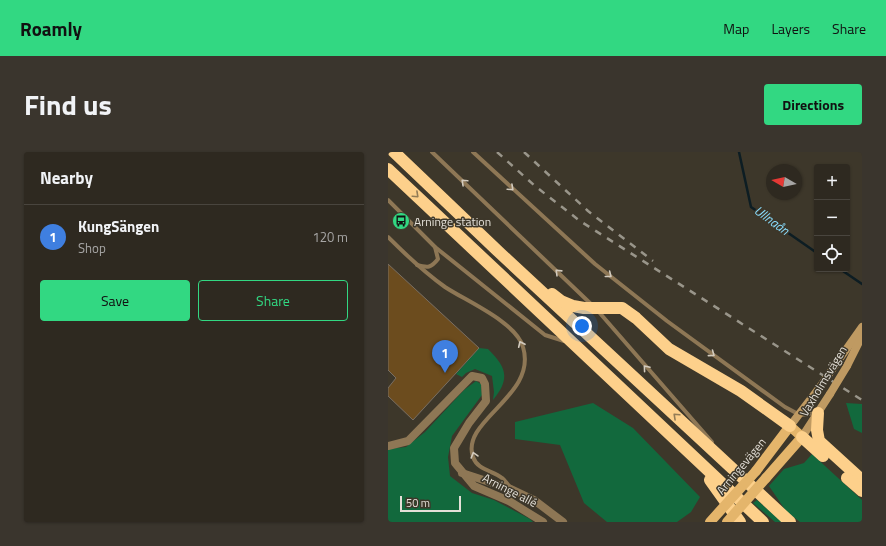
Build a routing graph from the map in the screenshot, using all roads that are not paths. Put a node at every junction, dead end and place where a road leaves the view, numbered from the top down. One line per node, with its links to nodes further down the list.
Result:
1 (394, 152): 28 (highway, one-way to 1)
2 (401, 152): 10 (highway)
3 (432, 152): 10 (lane, one-way to 3)
4 (473, 152): 15 (lane, one-way to 15)
5 (388, 169): 13 (highway, one-way to 13)
6 (388, 200): 8 (lane)
7 (388, 236): 9 (lane)
8 (435, 247): 9 (lane); 13 (lane)
9 (415, 264): 25 (lane, one-way to 9)
10 (595, 308): 17 (highway); 20 (lane, one-way to 10)
11 (862, 327): 15 (main road, bridge)
12 (862, 336): 14 (main road, Vaxholmsvägen, bridge)
13 (576, 344): 16 (highway)
14 (818, 413): 15 (lane); 18 (main road, Vaxholmsvägen); 23 (highway)
15 (800, 415): 17 (main road)
16 (659, 423): 33 (highway); 34 (highway)
17 (790, 426): 18 (main road); 31 (main road, Arningevägen, bridge)
18 (802, 437): 26 (highway); 32 (main road, bridge)
19 (388, 446): 22 (street)
20 (716, 446)
21 (745, 472): 24 (lane)
22 (462, 473): 25 (street, Arninge allé); 29 (street, Arninge allé)
23 (862, 480)
24 (762, 488)
25 (512, 489): 30 (street, Arninge allé)
26 (862, 491)
27 (773, 498): 28 (lane)
28 (788, 520)
29 (543, 522)
30 (563, 522)
31 (710, 522)
32 (727, 522)
33 (740, 522)
34 (763, 522)

